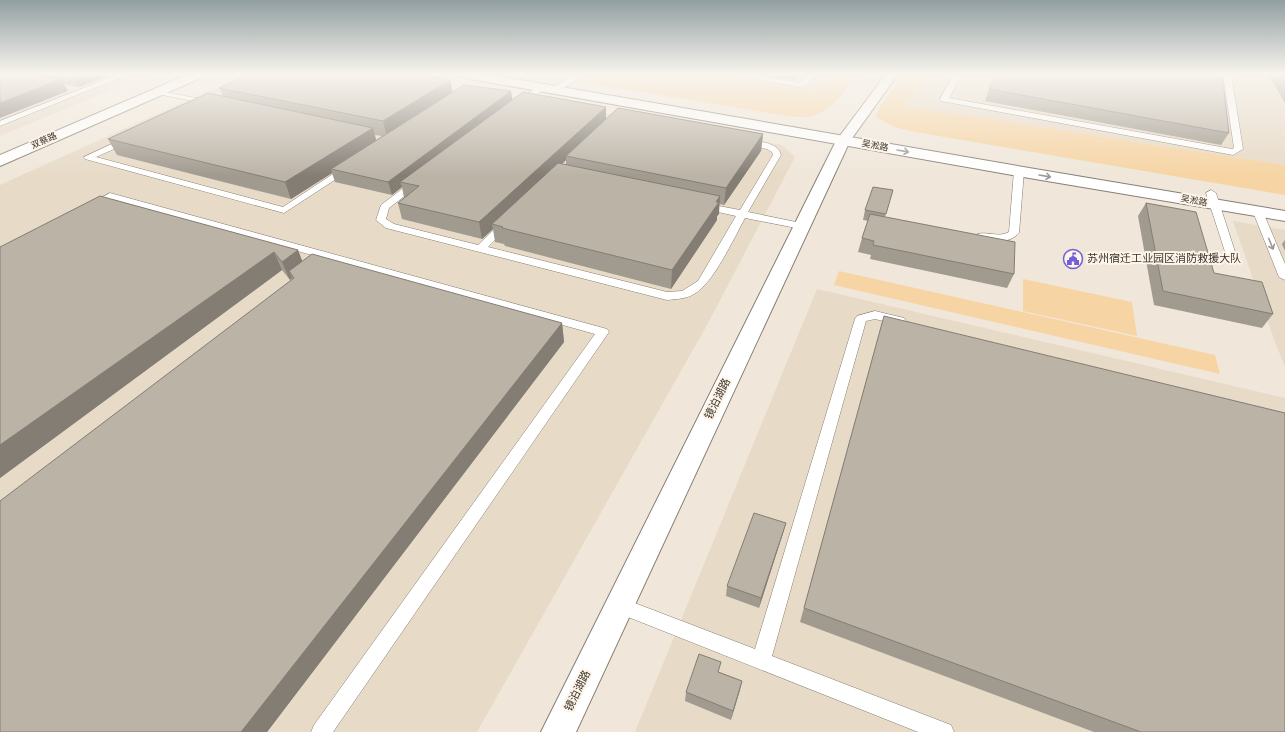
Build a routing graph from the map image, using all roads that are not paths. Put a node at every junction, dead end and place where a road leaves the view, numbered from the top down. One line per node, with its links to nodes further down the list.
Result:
1 (40, 108): 10 (lane)
2 (99, 108): 14 (main road, 双蔡路)
3 (121, 108): 15 (main road, 双蔡路)
4 (514, 108): 9 (lane)
5 (680, 108): 12 (main road, 吴淞路)
6 (867, 108): 12 (main road, 镜泊湖路)
7 (994, 108): 8 (lane)
8 (1233, 108)
9 (509, 112)
10 (0, 124)
11 (138, 135): 16 (lane)
12 (846, 136): 17 (main road, 吴淞路, one-way to 17); 19 (main road, 吴淞路); 27 (main road, 镜泊湖路)
13 (732, 140): 24 (lane)
14 (0, 150)
15 (0, 161)
16 (356, 163)
17 (1018, 171): 19 (main road, 吴淞路, one-way to 19); 28 (lane)
18 (428, 174): 29 (lane)
19 (1213, 199): 21 (main road, 吴淞路); 23 (main road, 吴淞路); 31 (lane)
20 (696, 204): 24 (lane)
21 (1285, 206)
22 (83, 210): 30 (lane)
23 (1258, 212): 25 (main road, 吴淞路); 33 (lane, one-way to 33)
24 (742, 214): 27 (lane); 29 (lane)
25 (1285, 216)
26 (513, 217): 29 (lane)
27 (801, 226): 35 (main road, 镜泊湖路)
28 (968, 234)
29 (480, 249)
30 (329, 257): 32 (lane); 37 (lane)
31 (1233, 261)
32 (316, 266)
33 (1285, 277)
34 (914, 324): 36 (lane)
35 (619, 605): 36 (lane); 38 (main road, 镜泊湖路)
36 (761, 660): 39 (lane)
37 (321, 732)
38 (558, 732)
39 (944, 732)

